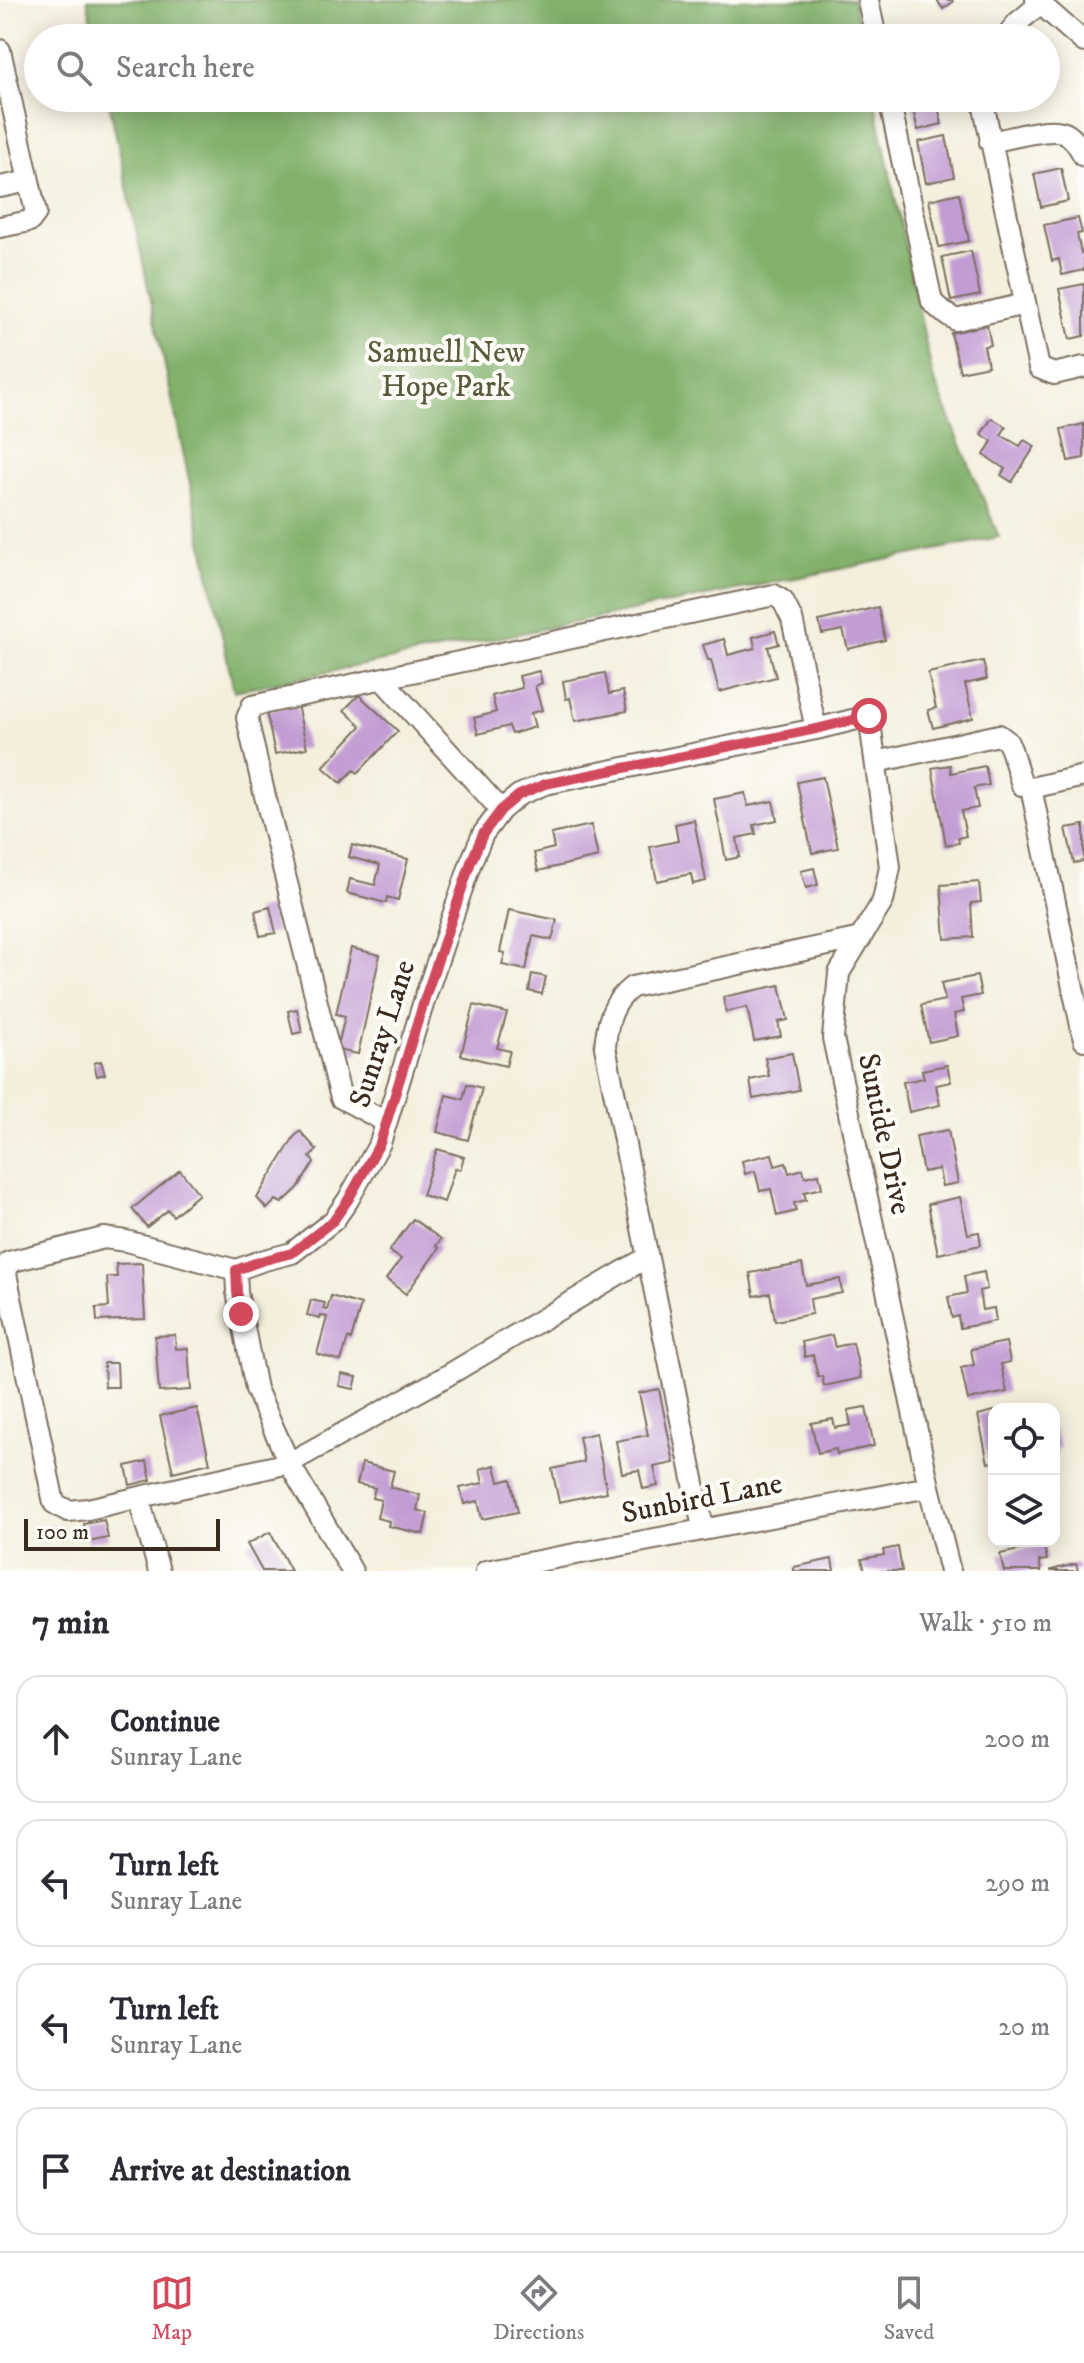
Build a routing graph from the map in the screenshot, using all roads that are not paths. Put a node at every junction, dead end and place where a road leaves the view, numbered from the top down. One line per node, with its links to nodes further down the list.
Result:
1 (868, 0): 3 (street)
2 (1038, 2): 4 (street); 5 (street)
3 (873, 24)
4 (1016, 24)
5 (1084, 42)
6 (0, 50): 11 (street)
7 (892, 112): 14 (street)
8 (985, 112): 9 (street)
9 (990, 142): 10 (street); 14 (street)
10 (1084, 156)
11 (29, 181): 12 (street); 13 (street)
12 (0, 187)
13 (0, 227)
14 (1025, 304): 15 (street)
15 (1084, 367)
16 (382, 679): 18 (street); 22 (street); 25 (street)
17 (869, 716): 18 (street, Sunray Lane); 19 (street, Suntide Drive)
18 (816, 729): 22 (street, Sunray Lane)
19 (876, 762): 21 (street); 23 (street, Suntide Drive)
20 (1084, 776): 21 (street)
21 (1031, 788): 24 (street)
22 (501, 810): 25 (street, Sunray Lane)
23 (861, 938): 26 (street); 29 (street, Suntide Drive)
24 (1084, 1040)
25 (386, 1122): 27 (street, Sunray Lane)
26 (646, 1258): 28 (street); 31 (street)
27 (236, 1270): 28 (street); 30 (street)
28 (289, 1463): 30 (street); 33 (street)
29 (929, 1487): 31 (street, Sunbird Lane); 35 (street, Suntide Drive)
30 (139, 1499): 32 (street)
31 (703, 1528): 34 (street, Sunbird Lane)
32 (159, 1571)
33 (352, 1571)
34 (486, 1571)
35 (950, 1571)

